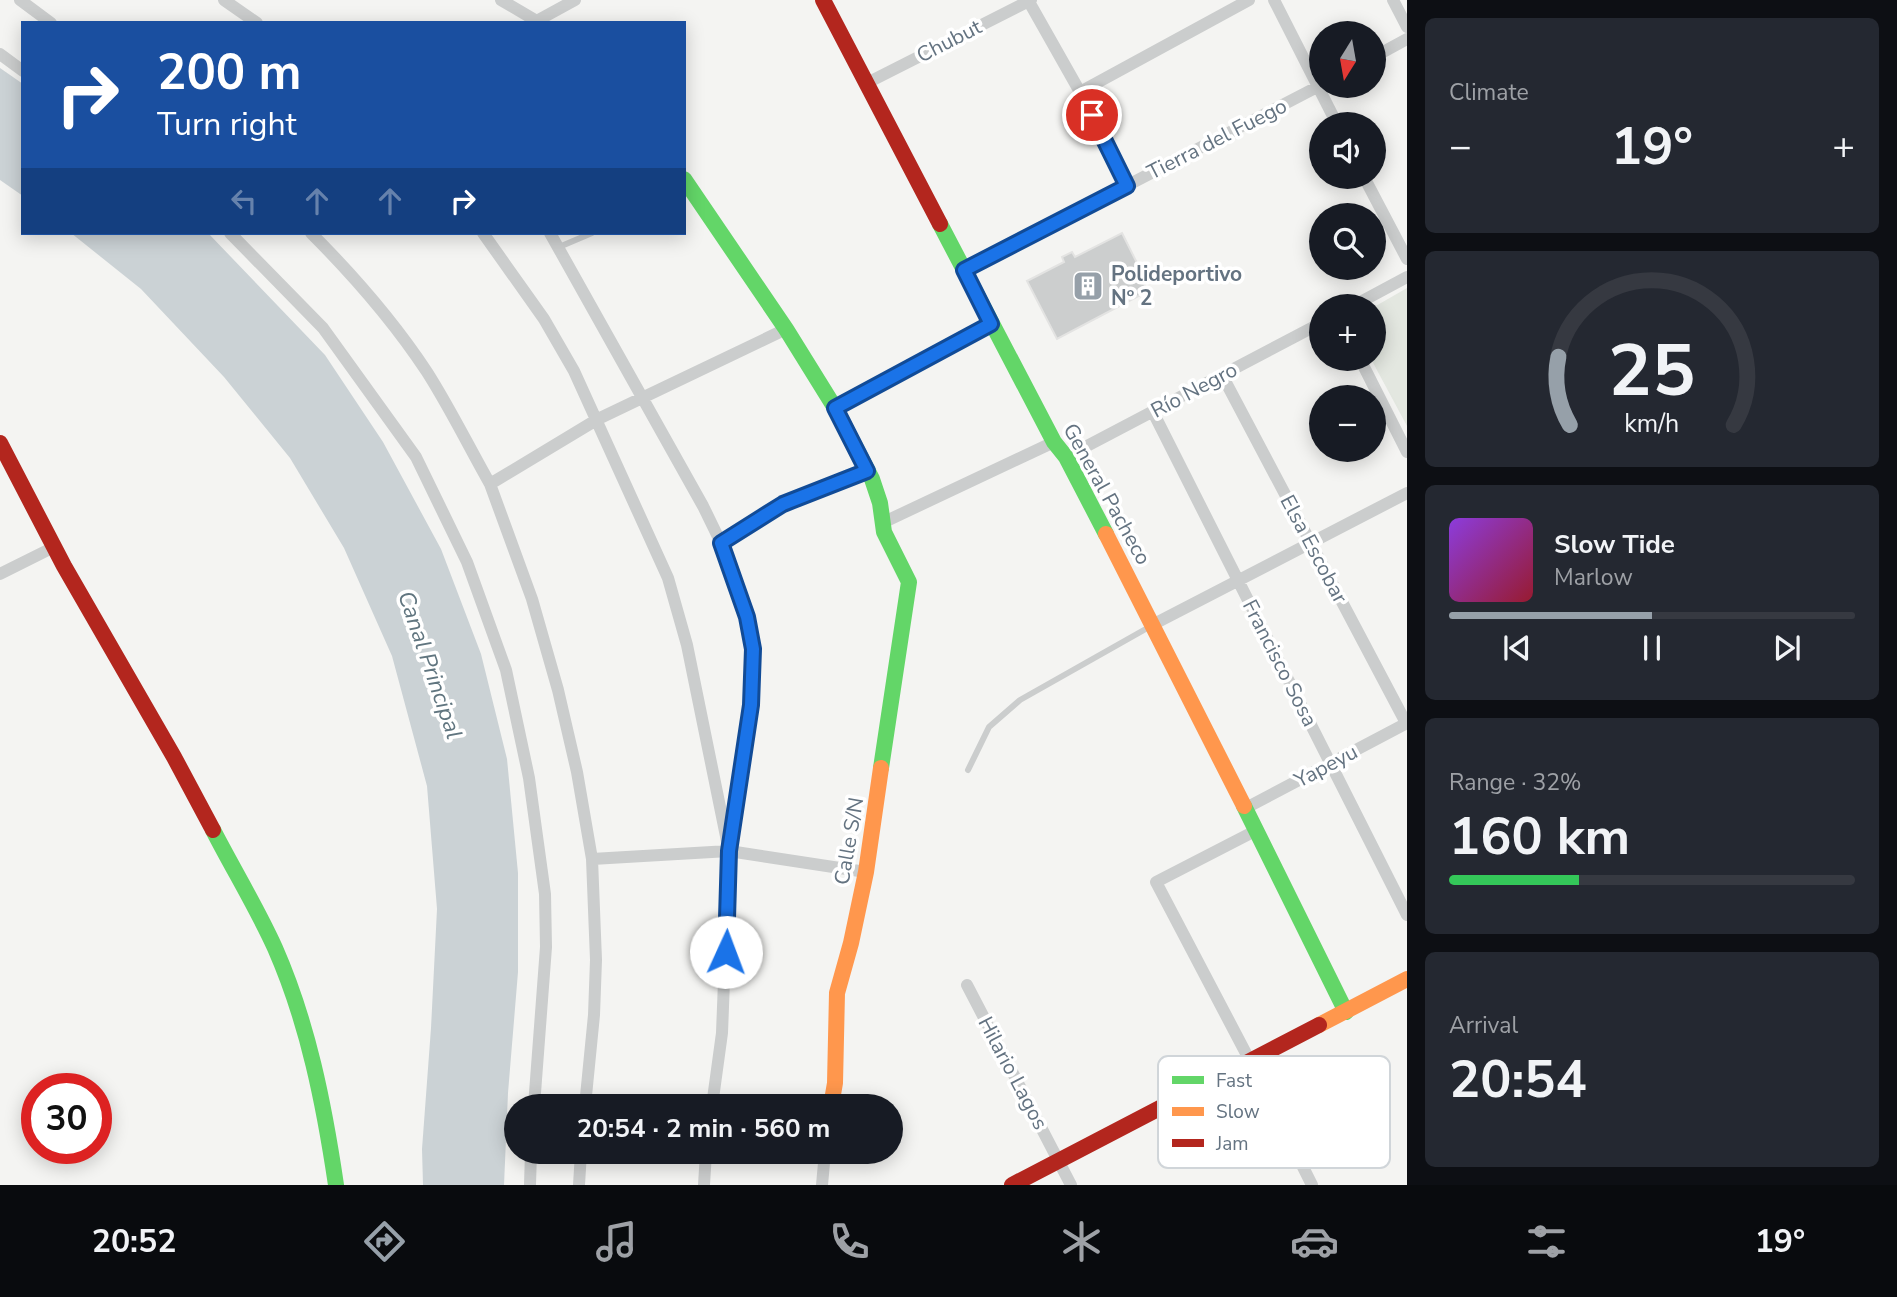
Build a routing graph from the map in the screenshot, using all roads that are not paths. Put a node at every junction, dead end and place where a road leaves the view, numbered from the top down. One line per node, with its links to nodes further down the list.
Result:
1 (20, 0): 10 (street)
2 (225, 0): 11 (street)
3 (501, 0): 12 (street)
4 (575, 0): 13 (street)
5 (823, 0): 20 (street, General Pacheco)
6 (1029, 0): 20 (street, Chubut); 21 (street)
7 (1249, 0): 21 (street)
8 (1274, 0): 18 (street)
9 (1393, 0): 14 (street)
10 (48, 21)
11 (254, 21)
12 (535, 21)
13 (539, 21)
14 (1407, 27)
15 (1407, 39): 16 (street)
16 (1386, 50)
17 (0, 54): 19 (street)
18 (1309, 65)
19 (21, 70)
20 (867, 83): 33 (street, General Pacheco)
21 (1080, 92): 24 (street)
22 (1309, 92): 24 (street, Tierra del Fuego)
23 (686, 182): 37 (street)
24 (1127, 186): 33 (street, Tierra del Fuego)
25 (1370, 189): 32 (street)
26 (232, 235): 73 (street)
27 (313, 235): 50 (street)
28 (483, 235): 44 (street)
29 (551, 235): 31 (street)
30 (587, 235): 31 (lane)
31 (558, 247): 41 (street)
32 (1407, 260)
33 (964, 270): 36 (street, General Pacheco)
34 (1407, 277): 35 (street)
35 (1375, 294)
36 (991, 324): 42 (street); 45 (street, General Pacheco)
37 (786, 329): 41 (street); 42 (street)
38 (1309, 329): 40 (street, Río Negro)
39 (1366, 371): 47 (street)
40 (1222, 376): 43 (street, Río Negro); 54 (street, Elsa Escobar)
41 (643, 396): 44 (street); 53 (street)
42 (835, 408): 49 (street)
43 (1153, 412): 48 (street, Río Negro); 57 (street, Francisco Sosa)
44 (598, 419): 50 (street); 64 (street)
45 (1054, 442): 48 (street, General Pacheco); 52 (street)
46 (0, 443): 55 (street)
47 (1407, 452)
48 (1066, 457): 58 (street, General Pacheco)
49 (867, 471): 52 (street); 53 (lane)
50 (490, 484): 65 (street)
51 (1407, 493): 54 (street)
52 (882, 523): 66 (street, Calle S/N)
53 (721, 543): 64 (street)
54 (1310, 543): 57 (street); 59 (street, Elsa Escobar)
55 (54, 547): 56 (street); 84 (street)
56 (0, 574)
57 (1238, 580): 58 (street); 60 (street, Francisco Sosa)
58 (1154, 624): 61 (lane); 62 (street, General Pacheco)
59 (1407, 723): 60 (street, Yapeyu)
60 (1330, 763): 62 (street, Yapeyu); 67 (street, Francisco Sosa)
61 (968, 770)
62 (1244, 808): 63 (street, General Pacheco)
63 (1255, 831): 70 (street, General Pacheco); 71 (street)
64 (729, 851): 65 (street); 66 (street); 75 (street)
65 (592, 859): 74 (street)
66 (866, 872): 76 (street, Calle S/N)
67 (1407, 915)
68 (1407, 979): 70 (street)
69 (967, 985): 78 (street, Hilario Lagos)
70 (1346, 1012): 72 (street)
71 (1248, 1056)
72 (1261, 1056)
73 (535, 1094)
74 (586, 1094)
75 (714, 1094)
76 (833, 1094)
77 (1158, 1109): 78 (street)
78 (1058, 1161): 89 (street); 90 (street, Hilario Lagos)
79 (531, 1164): 85 (street)
80 (580, 1164): 86 (street)
81 (705, 1164): 87 (street)
82 (824, 1164): 88 (street)
83 (1304, 1168): 91 (street)
84 (336, 1185)
85 (530, 1185)
86 (579, 1185)
87 (704, 1185)
88 (822, 1185)
89 (1012, 1185)
90 (1071, 1185)
91 (1312, 1185)

